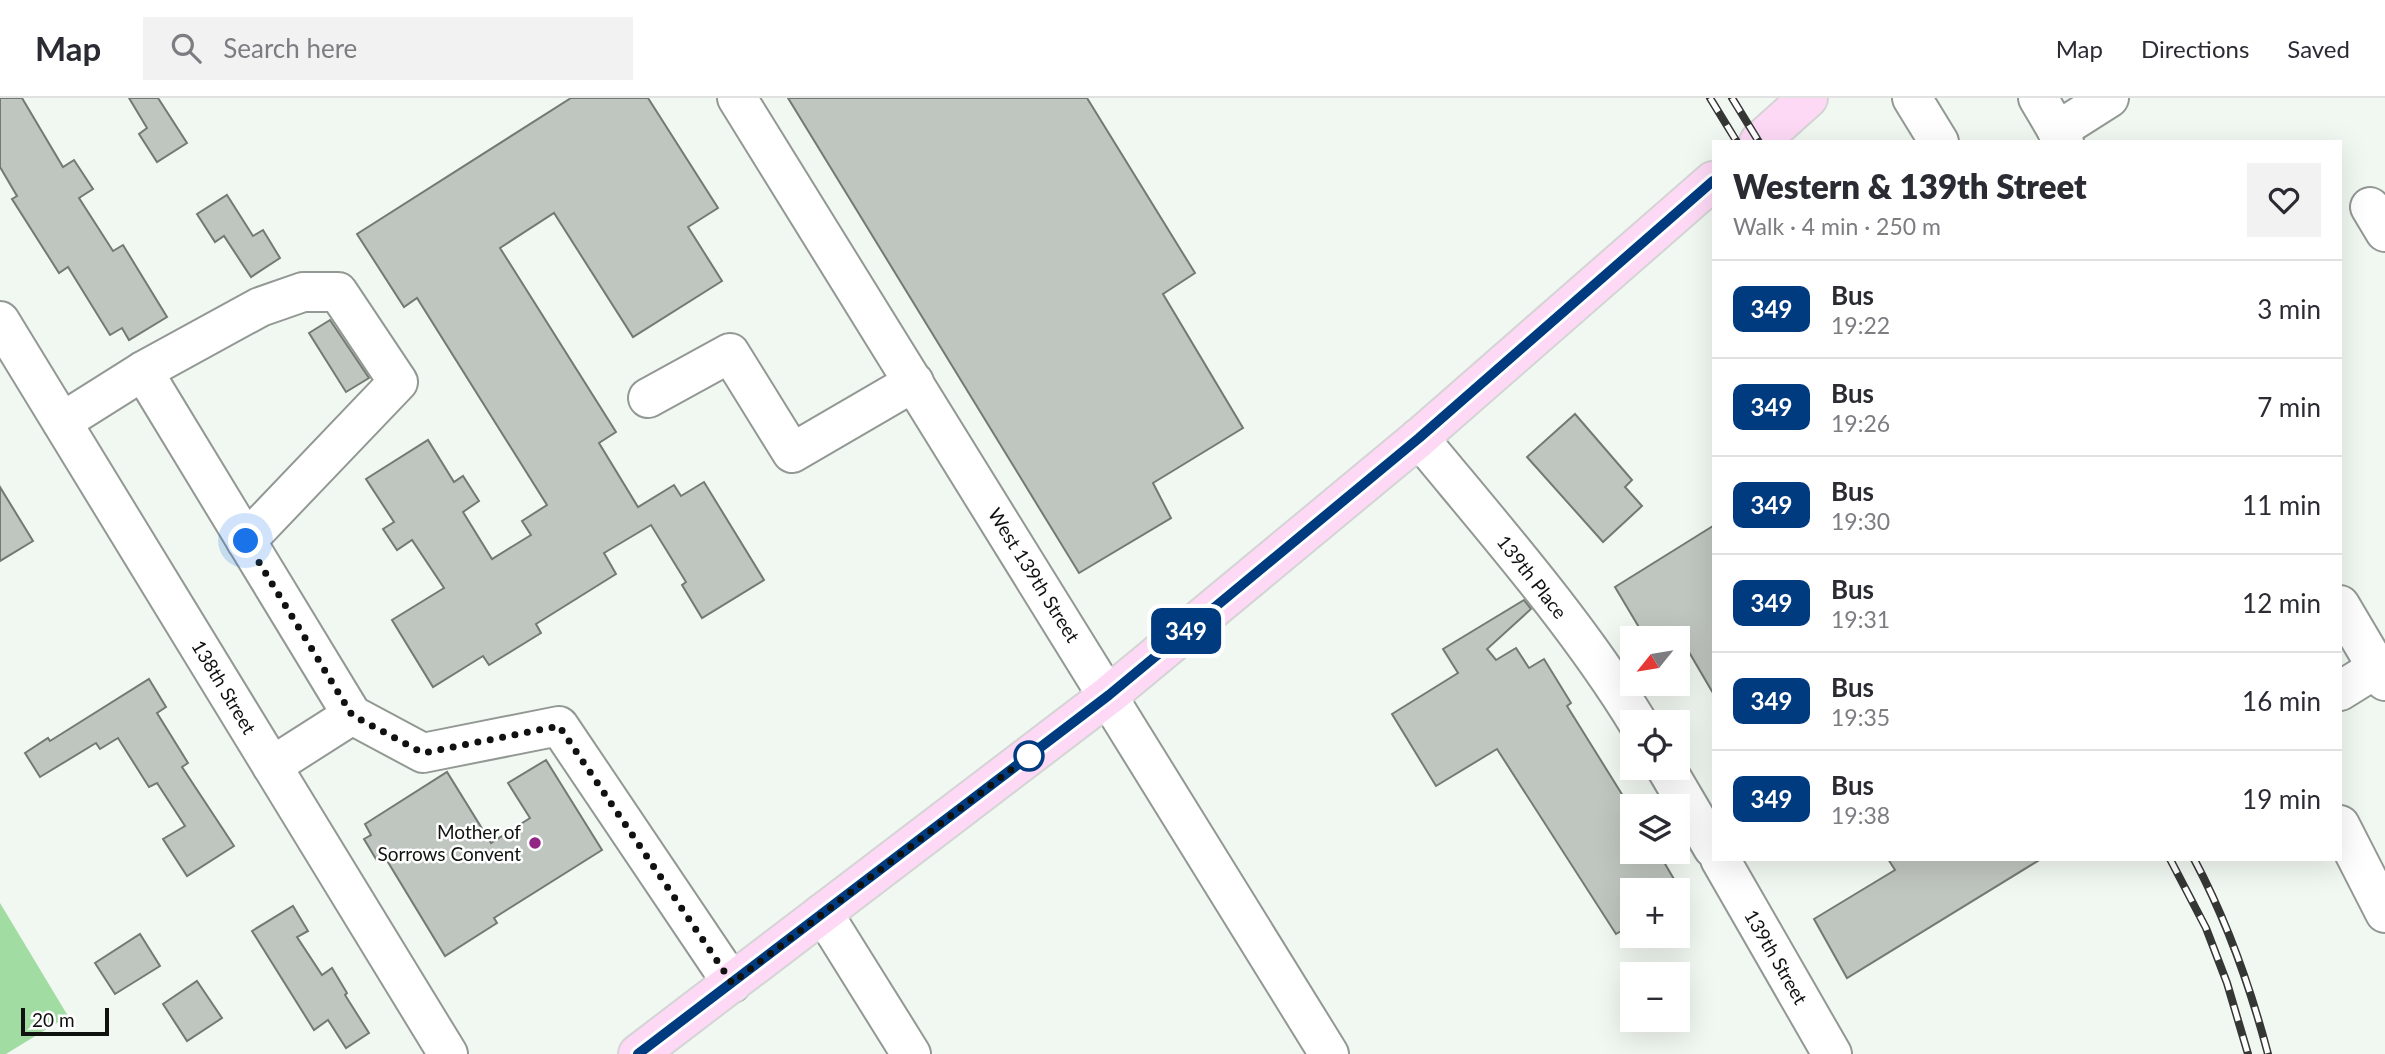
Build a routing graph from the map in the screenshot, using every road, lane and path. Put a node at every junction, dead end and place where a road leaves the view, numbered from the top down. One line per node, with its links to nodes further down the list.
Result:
1 (737, 98): 12 (street, West 139th Street)
2 (1808, 98): 7 (main road)
3 (1912, 98): 8 (street)
4 (2038, 98): 6 (street)
5 (2109, 98): 6 (street)
6 (2060, 136)
7 (1761, 140)
8 (1938, 140)
9 (1712, 182): 15 (main road)
10 (0, 321): 14 (street, 138th Street)
11 (144, 371): 14 (street); 16 (street); 16 (street)
12 (914, 382): 13 (street); 20 (street, West 139th Street)
13 (648, 398)
14 (62, 422): 23 (street, 138th Street)
15 (1419, 438): 20 (main road); 21 (street, 139th Place)
16 (246, 541): 22 (street)
17 (2342, 608): 18 (street)
18 (2381, 674): 19 (street)
19 (2342, 690)
20 (1109, 695): 28 (main road); 34 (street, West 139th Street)
21 (1630, 710)
22 (352, 715): 23 (street); 30 (street)
23 (272, 766): 31 (street, 138th Street)
24 (1673, 780): 26 (street)
25 (2342, 829): 29 (street)
26 (1712, 846)
27 (1721, 861): 35 (street, 139th Street)
28 (823, 913): 30 (main road); 33 (street)
29 (2385, 913)
30 (732, 983): 32 (main road)
31 (448, 1054)
32 (638, 1054)
33 (911, 1054)
34 (1329, 1054)
35 (1832, 1054)

